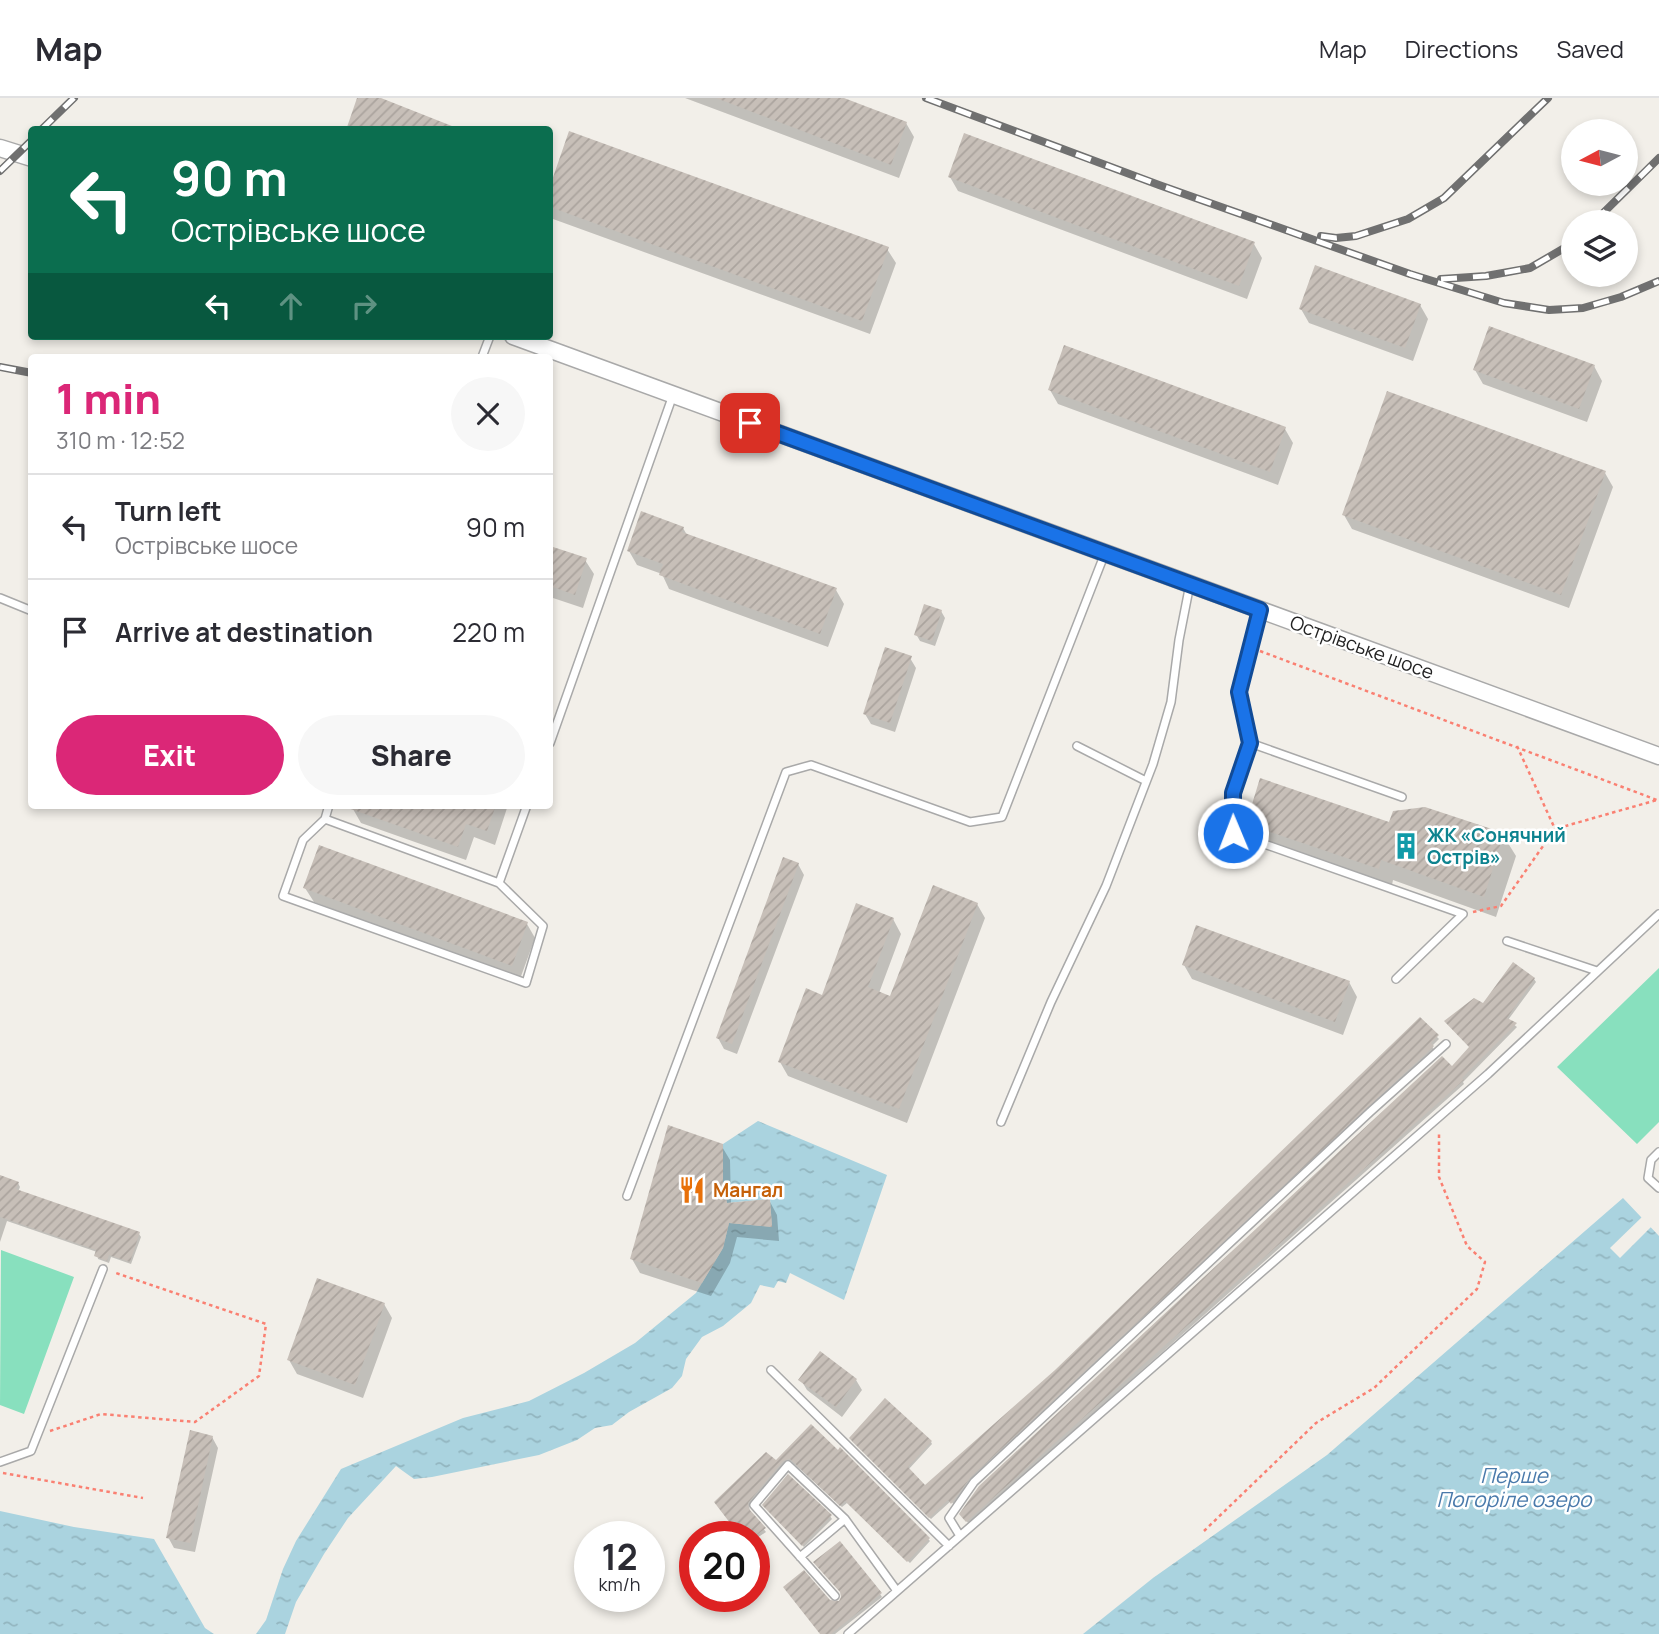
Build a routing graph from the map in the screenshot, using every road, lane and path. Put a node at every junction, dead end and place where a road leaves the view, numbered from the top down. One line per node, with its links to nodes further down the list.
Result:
1 (0, 148): 2 (street)
2 (28, 157)
3 (524, 340): 4 (street, Острівське шосе)
4 (673, 395): 5 (street, Острівське шосе); 11 (lane)
5 (1105, 553): 6 (street, Острівське шосе); 34 (lane)
6 (1191, 584): 9 (street, Острівське шосе); 16 (lane)
7 (0, 598): 8 (lane)
8 (28, 609)
9 (1260, 610): 10 (lane); 15 (street, Острівське шосе)
10 (1251, 647): 12 (lane); 14 (path)
11 (553, 735)
12 (1250, 743): 17 (lane); 24 (lane)
13 (1077, 746): 16 (lane)
14 (1517, 746): 18 (path); 22 (path)
15 (1659, 756)
16 (1146, 782): 31 (lane)
17 (1402, 797)
18 (1658, 801): 22 (path)
19 (328, 809): 21 (lane)
20 (526, 809): 23 (lane)
21 (325, 819): 23 (lane); 23 (lane)
22 (1555, 829): 24 (path)
23 (499, 883)
24 (1463, 914): 28 (lane)
25 (1659, 914): 27 (lane)
26 (1507, 941): 27 (lane)
27 (1597, 971): 30 (lane)
28 (1396, 979)
29 (1446, 1044): 43 (lane)
30 (1439, 1116): 42 (path); 43 (lane)
31 (1001, 1122)
32 (1659, 1152): 33 (lane)
33 (1659, 1188)
34 (626, 1196)
35 (103, 1269): 37 (lane); 37 (path)
36 (771, 1370): 44 (lane)
37 (37, 1435): 38 (lane)
38 (0, 1462)
39 (0, 1472): 40 (path)
40 (144, 1499)
41 (845, 1519): 45 (lane); 45 (lane); 46 (lane)
42 (1204, 1531)
43 (960, 1536): 44 (lane)
44 (949, 1546): 46 (lane)
45 (800, 1557): 47 (lane)
46 (897, 1591): 48 (lane)
47 (835, 1596)
48 (848, 1634)

